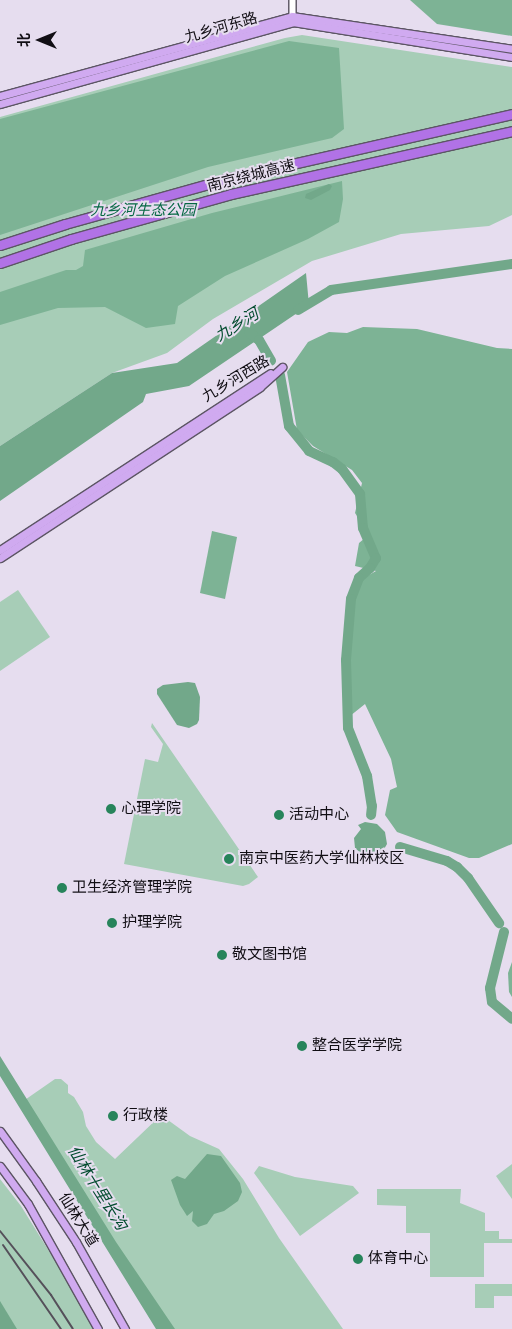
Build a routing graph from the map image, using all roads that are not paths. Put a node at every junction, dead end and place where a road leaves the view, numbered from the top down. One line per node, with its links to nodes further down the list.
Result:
1 (293, 0): 2 (street)
2 (293, 19): 3 (main road, 九乡河东路); 4 (main road, 九乡河东路); 5 (main road, 九乡河东路); 6 (main road, 九乡河东路)
3 (512, 49)
4 (512, 57)
5 (0, 96)
6 (0, 104)
7 (512, 114): 9 (highway, 南京绕城高速)
8 (512, 131): 10 (highway, 南京绕城高速)
9 (0, 245)
10 (0, 263)
11 (0, 550): 12 (main road, 九乡河西路)
12 (0, 558)
13 (0, 1131): 16 (main road, 仙林大道)
14 (0, 1166): 15 (main road)
15 (98, 1329)
16 (125, 1329)

